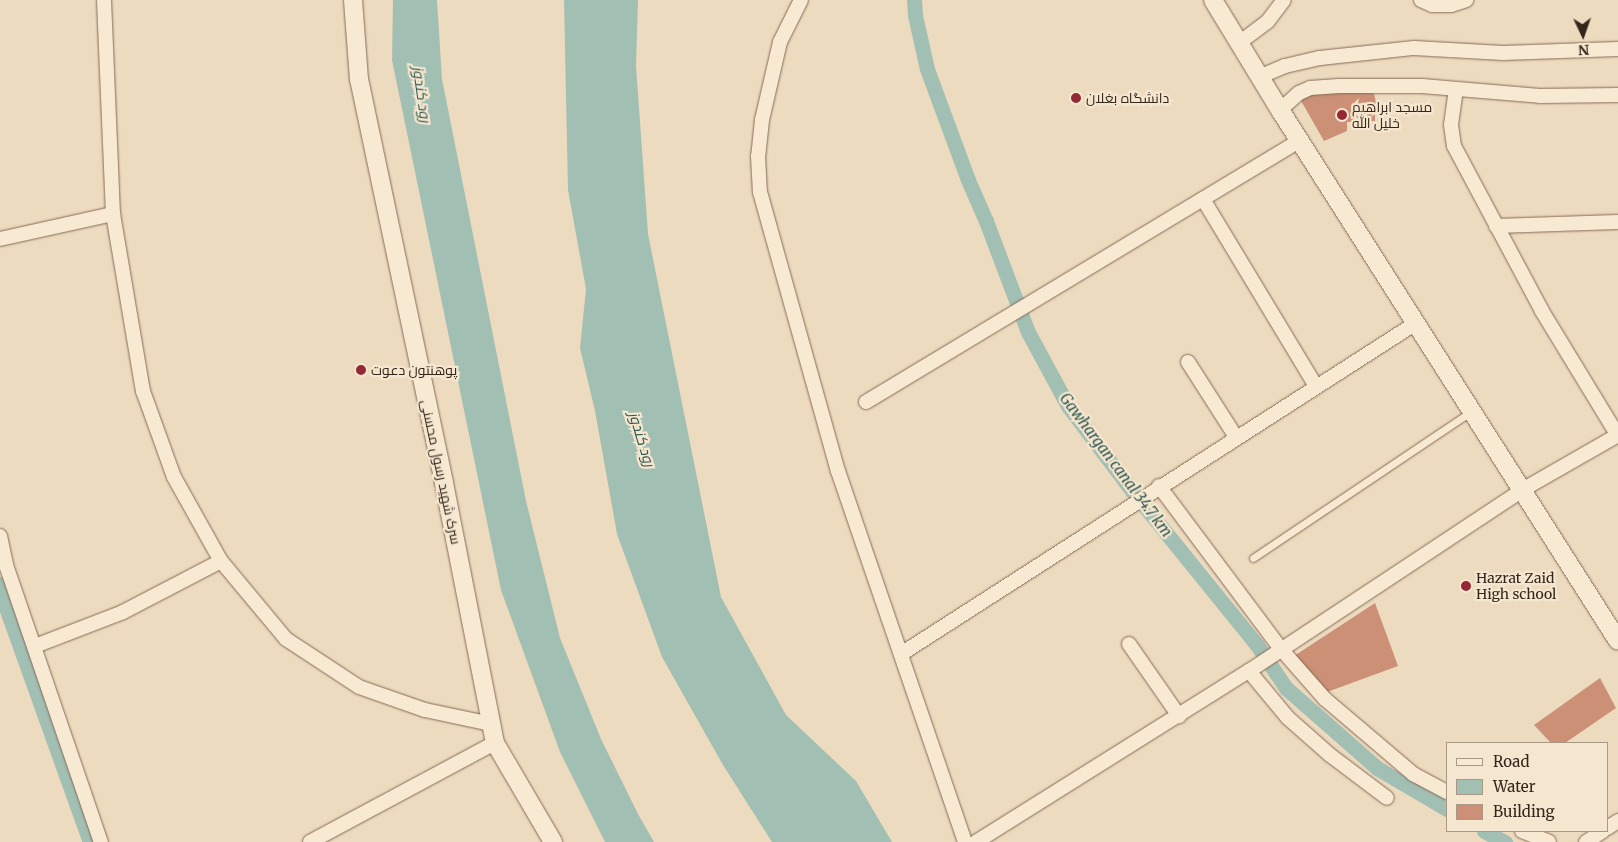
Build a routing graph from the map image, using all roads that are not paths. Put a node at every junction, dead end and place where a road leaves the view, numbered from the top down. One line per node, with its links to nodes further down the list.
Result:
1 (104, 0): 16 (street)
2 (353, 0): 40 (street, سرک شهید رسول محسنی)
3 (801, 0): 37 (street)
4 (1213, 0): 8 (street)
5 (1284, 0): 8 (street)
6 (1421, 0): 7 (street)
7 (1466, 0)
8 (1239, 43): 10 (street)
9 (1618, 49): 10 (street)
10 (1260, 77): 13 (street)
11 (1456, 89): 12 (street); 13 (street); 18 (street)
12 (1618, 96)
13 (1280, 110): 14 (street)
14 (1299, 141): 15 (street); 20 (street)
15 (1203, 199): 22 (street); 23 (street)
16 (113, 214): 19 (street); 32 (street)
17 (1618, 222): 18 (street)
18 (1496, 226): 26 (street)
19 (0, 239)
20 (1416, 324): 22 (street); 24 (street)
21 (1188, 362): 27 (street)
22 (1316, 386): 27 (street)
23 (866, 402)
24 (1472, 410): 29 (street); 31 (lane)
25 (1618, 428): 26 (street)
26 (1618, 435): 29 (street)
27 (1236, 438): 28 (street)
28 (1159, 486): 36 (street); 37 (street)
29 (1522, 490): 33 (street); 36 (street)
30 (0, 536): 35 (street)
31 (1253, 558)
32 (221, 561): 35 (street); 40 (street)
33 (1618, 641)
34 (1129, 644): 39 (street)
35 (35, 646): 46 (street)
36 (1281, 649): 38 (street); 42 (street)
37 (901, 654): 49 (street)
38 (1249, 671): 39 (street); 43 (street)
39 (1179, 716): 50 (street)
40 (491, 724): 41 (street, سرک شهید رسول محسنی)
41 (495, 743): 47 (street); 48 (street, سرک شهید رسول محسنی)
42 (1446, 791)
43 (1387, 798)
44 (1524, 832): 51 (street)
45 (1601, 832): 52 (street)
46 (102, 842)
47 (310, 842)
48 (553, 842)
49 (965, 842)
50 (976, 842)
51 (1548, 842)
52 (1586, 842)

